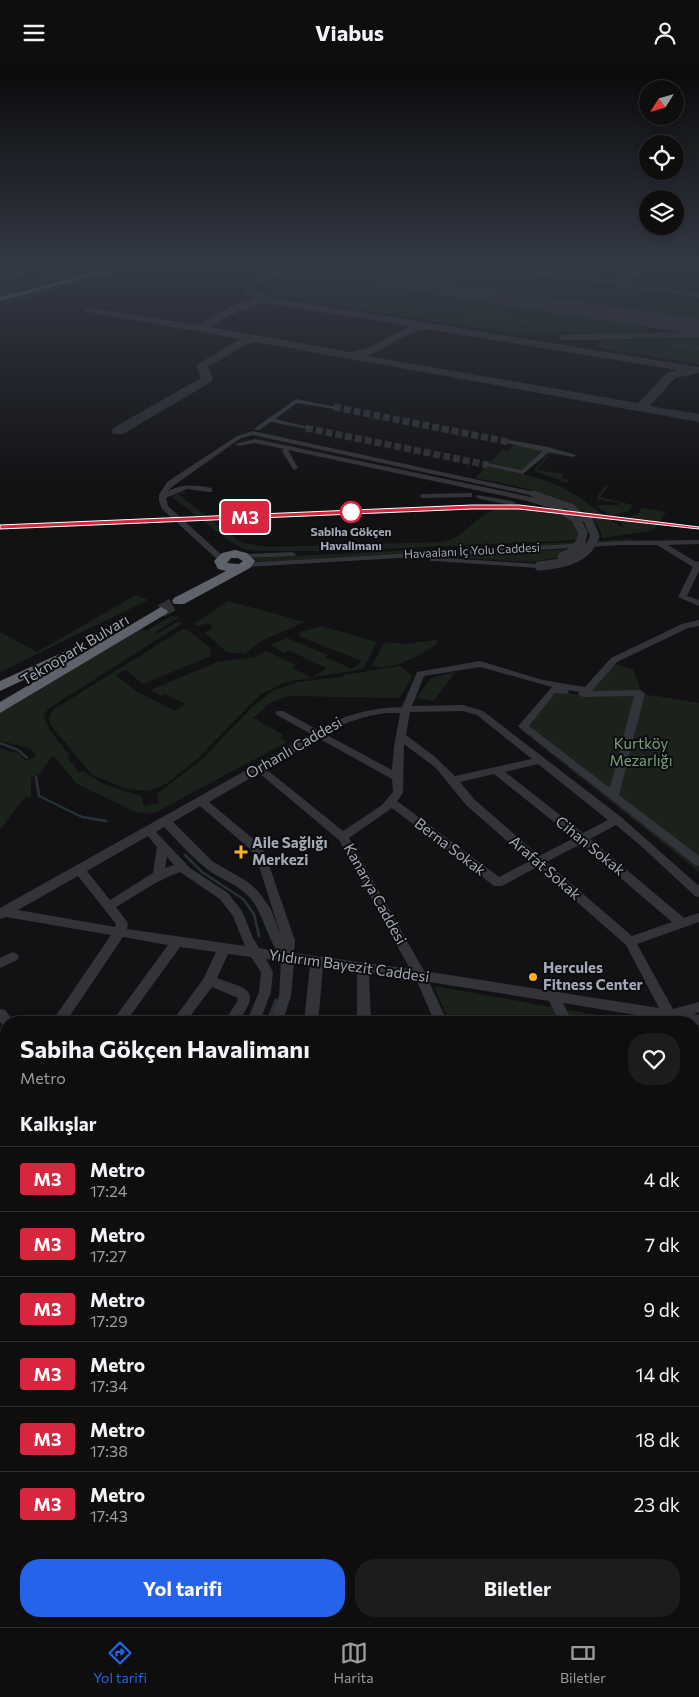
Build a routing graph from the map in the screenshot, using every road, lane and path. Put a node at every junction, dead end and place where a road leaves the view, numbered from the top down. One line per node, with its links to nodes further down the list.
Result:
1 (334, 407): 2 (street)
2 (271, 420): 3 (street); 4 (street)
3 (306, 427)
4 (257, 429)
5 (510, 442): 7 (street)
6 (232, 444): 8 (street); 16 (street); 17 (street); 25 (street, bridge)
7 (548, 449): 9 (street); 10 (street)
8 (285, 451): 11 (street); 16 (street)
9 (573, 455)
10 (488, 465)
11 (295, 467)
12 (209, 490): 17 (street)
13 (469, 495): 14 (street)
14 (423, 496)
15 (480, 497): 18 (street)
16 (518, 497): 25 (street, bridge)
17 (164, 505): 22 (street)
18 (526, 505)
19 (699, 536): 20 (street, Havaalanı İç Yolu Caddesi)
20 (663, 540): 21 (street, Havaalanı İç Yolu Caddesi); 23 (street, Havaalanı İç Yolu Caddesi); 24 (street, Havaalanı İç Yolu Caddesi); 26 (street)
21 (699, 542)
22 (221, 559): 24 (highway); 24 (highway)
23 (321, 560): 24 (street, Havaalanı İç Yolu Caddesi); 25 (street)
24 (245, 563)
25 (540, 564)
26 (698, 565): 27 (street)
27 (699, 603)
28 (699, 623): 33 (street)
29 (66, 655): 30 (highway); 31 (highway, Teknopark Bulvarı); 32 (highway, Teknopark Bulvarı)
30 (0, 687)
31 (0, 694)
32 (0, 708)
33 (407, 709): 35 (street, Orhanlı Caddesi); 36 (street); 37 (street, Orhanlı Caddesi)
34 (280, 713): 35 (street)
35 (317, 734): 38 (street, Orhanlı Caddesi); 40 (street)
36 (402, 737): 40 (street); 41 (street, Arafat Sokak)
37 (541, 760): 39 (street); 45 (street, Orhanlı Caddesi)
38 (259, 768): 43 (street, Orhanlı Caddesi); 48 (street, Kanarya Caddesi)
39 (496, 771): 41 (street); 49 (street, Cihan Sokak)
40 (397, 777): 44 (street)
41 (454, 780): 52 (street, Arafat Sokak)
42 (613, 795): 42 (street); 51 (street)
43 (200, 801): 46 (street, Orhanlı Caddesi); 69 (street)
44 (391, 802): 48 (street); 52 (street, Berna Sokak)
45 (617, 820): 49 (street, Berna Sokak); 56 (street, Orhanlı Caddesi)
46 (165, 821): 47 (street, Orhanlı Caddesi); 69 (street)
47 (148, 830): 50 (street); 54 (street, Orhanlı Caddesi)
48 (343, 837): 73 (street, Kanarya Caddesi)
49 (583, 839): 52 (street, Berna Sokak); 62 (street, Cihan Sokak)
50 (163, 847): 53 (street); 55 (street)
51 (699, 861)
52 (539, 862): 65 (street, Arafat Sokak)
53 (182, 867): 55 (street); 67 (street)
54 (79, 869): 59 (street); 60 (street, Orhanlı Caddesi)
55 (158, 875): 59 (street)
56 (684, 879): 57 (street); 58 (street)
57 (699, 887)
58 (699, 893)
59 (109, 906): 63 (street)
60 (2, 913): 63 (street, Yıldırım Bayezit Caddesi)
61 (699, 917): 62 (street)
62 (683, 924): 65 (street)
63 (120, 932): 64 (street, Yıldırım Bayezit Caddesi); 77 (street)
64 (177, 942): 66 (street, Yıldırım Bayezit Caddesi); 78 (street)
65 (630, 942): 88 (street, Arafat Sokak)
66 (224, 948): 67 (street, Yıldırım Bayezit Caddesi); 74 (street)
67 (257, 954): 69 (street, Yıldırım Bayezit Caddesi); 81 (street)
68 (13, 957): 71 (street)
69 (288, 957): 70 (street, Yıldırım Bayezit Caddesi); 82 (street)
70 (317, 962): 72 (street, Yıldırım Bayezit Caddesi); 83 (street)
71 (0, 963)
72 (363, 968): 73 (street, Yıldırım Bayezit Caddesi); 84 (street)
73 (420, 975): 75 (street, Yıldırım Bayezit Caddesi); 85 (street, Kanarya Caddesi)
74 (209, 981): 79 (street); 80 (street)
75 (553, 997): 86 (street); 87 (street, Yıldırım Bayezit Caddesi)
76 (699, 1007): 89 (street)
77 (62, 1016)
78 (122, 1016)
79 (182, 1016)
80 (234, 1016)
81 (255, 1016)
82 (278, 1016)
83 (312, 1016)
84 (364, 1016)
85 (439, 1016)
86 (563, 1016)
87 (656, 1016)
88 (670, 1016)
89 (679, 1016)
90 (422, 1627): 91 (main road)
91 (450, 1627)

